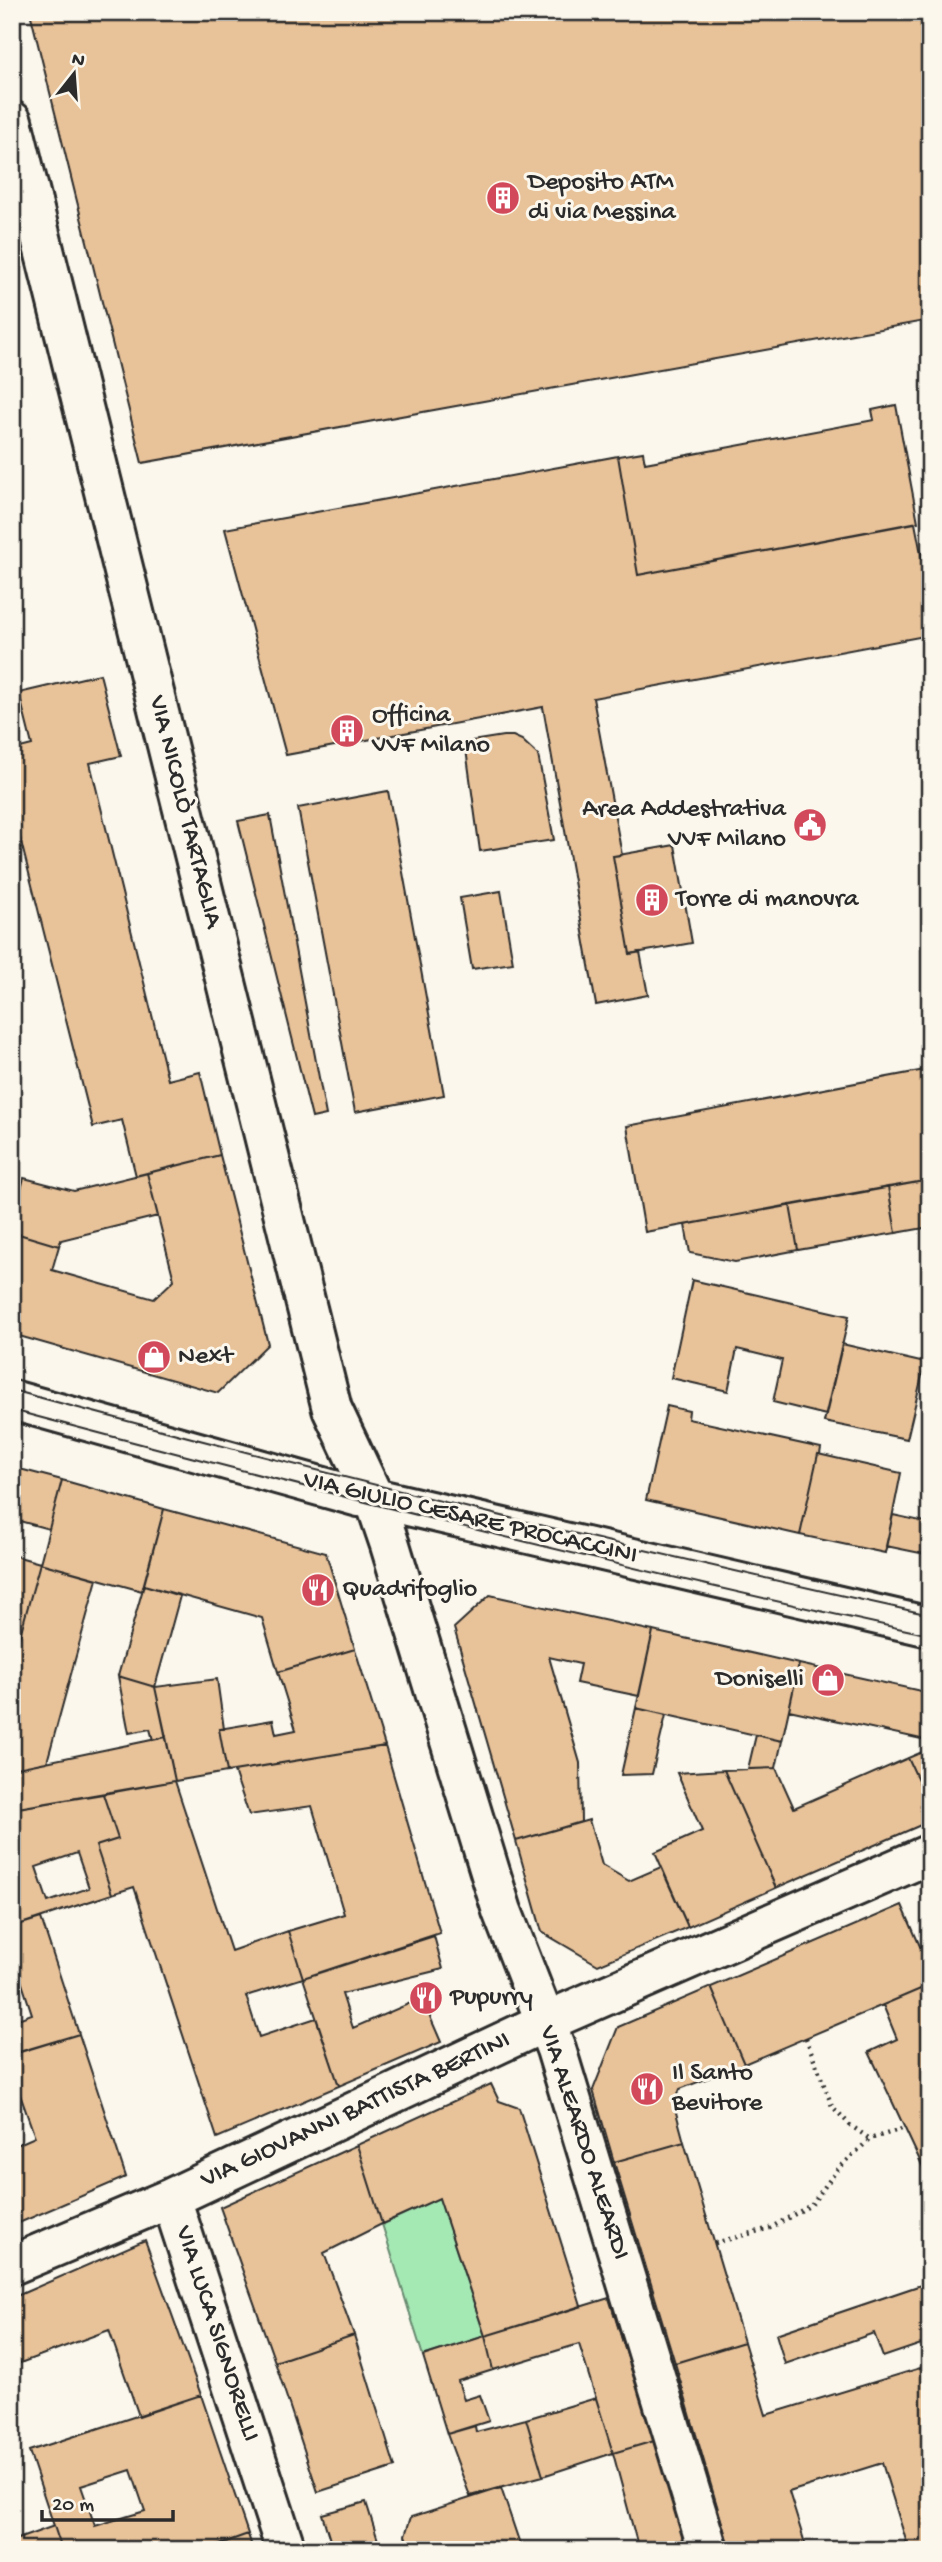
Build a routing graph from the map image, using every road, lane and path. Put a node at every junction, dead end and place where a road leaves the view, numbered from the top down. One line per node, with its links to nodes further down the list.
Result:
1 (12, 121): 3 (street, VIA NICOLÒ TARTAGLIA)
2 (12, 1400): 3 (street, VIA GIULIO CESARE PROCACCINI)
3 (374, 1498): 4 (street, VIA GIULIO CESARE PROCACCINI); 6 (street, VIA ALEARDO ALEARDI)
4 (930, 1627)
5 (930, 1854): 6 (street, VIA GIOVANNI BATTISTA BERTINI)
6 (545, 2022): 10 (street, VIA GIOVANNI BATTISTA BERTINI); 14 (street, VIA ALEARDO ALEARDI)
7 (806, 2038): 9 (path)
8 (905, 2128): 9 (path)
9 (870, 2139): 11 (path)
10 (171, 2198): 12 (street, VIA GIOVANNI BATTISTA BERTINI); 13 (street, VIA LUCA SIGNORELLI)
11 (715, 2243)
12 (12, 2265)
13 (286, 2550)
14 (708, 2550)

